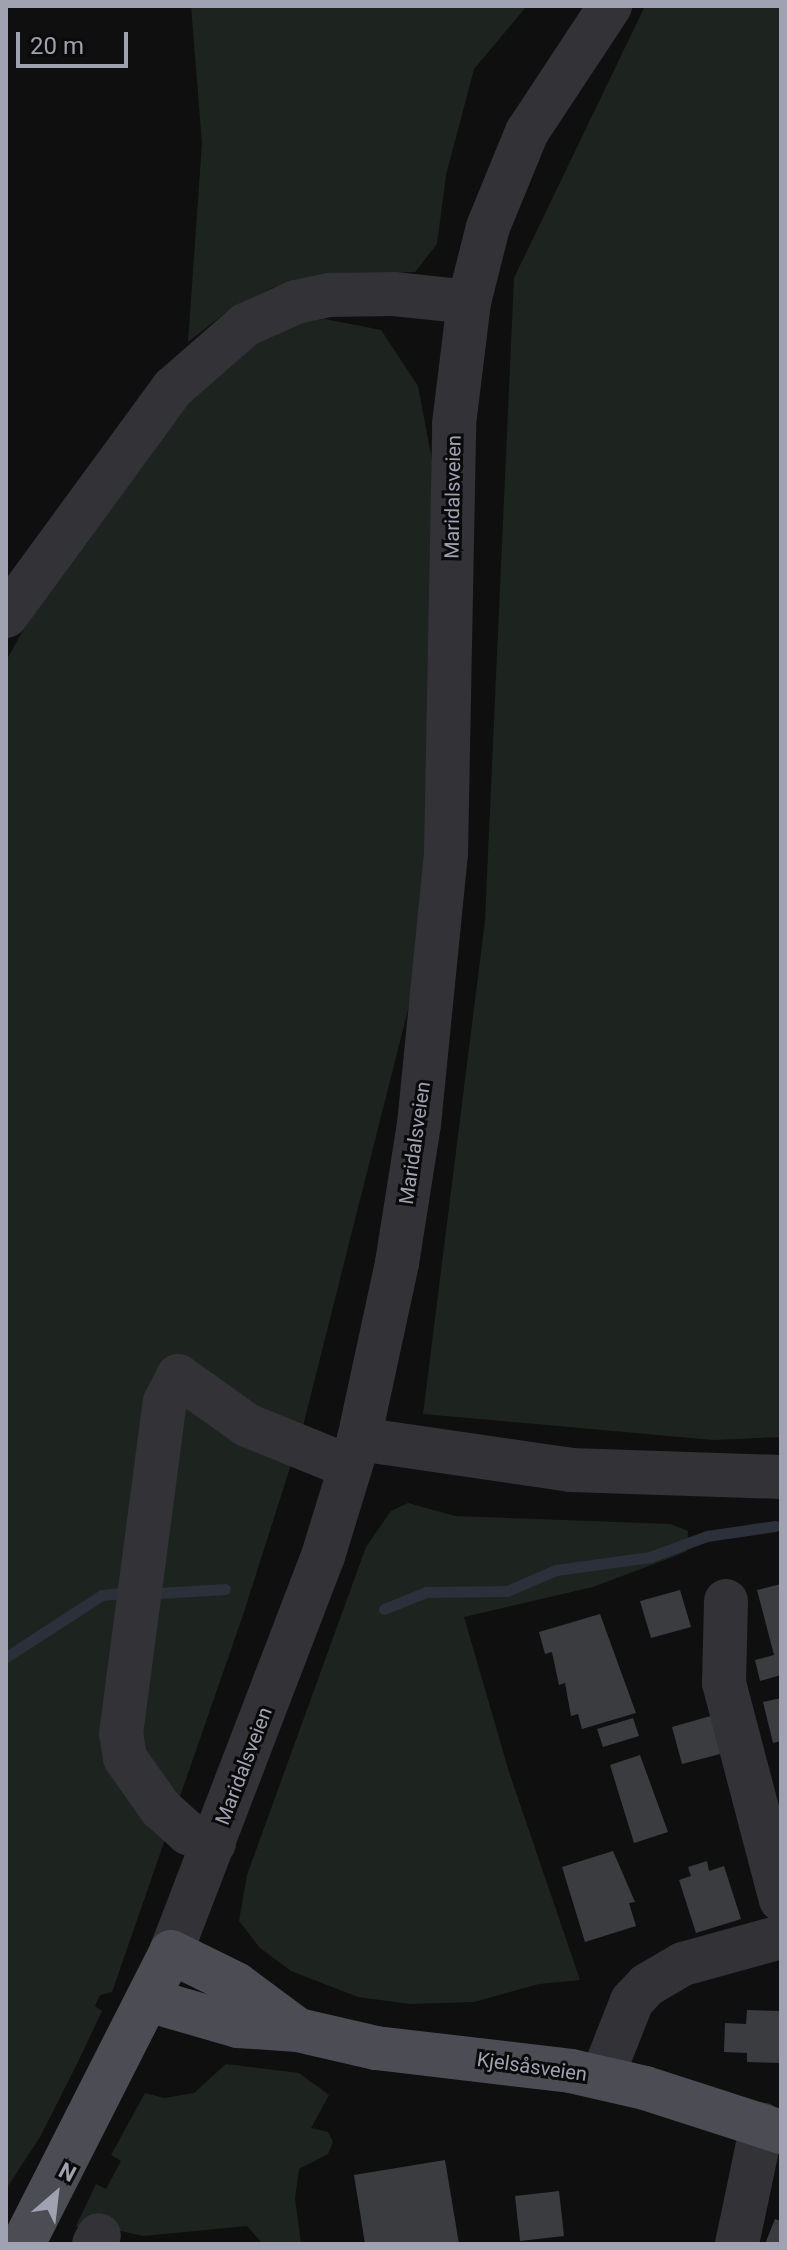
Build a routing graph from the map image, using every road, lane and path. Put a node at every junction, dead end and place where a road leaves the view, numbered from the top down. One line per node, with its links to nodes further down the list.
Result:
1 (610, 6): 2 (street, Maridalsveien)
2 (469, 302): 3 (street); 4 (street, Maridalsveien)
3 (6, 616)
4 (355, 1453): 5 (street); 7 (street, Maridalsveien); 7 (street)
5 (781, 1477)
6 (726, 1601): 8 (street)
7 (214, 1843): 10 (street, Maridalsveien)
8 (781, 1900)
9 (781, 1937): 13 (street)
10 (171, 1952): 11 (main road, Maridalsveien); 12 (main road, Kjelsåsveien)
11 (148, 2000): 12 (main road, Kjelsåsveien); 15 (main road, Maridalsveien)
12 (298, 2030): 13 (main road, Kjelsåsveien)
13 (602, 2077): 14 (main road, Kjelsåsveien)
14 (771, 2129): 16 (street, Kjelsåsveien)
15 (23, 2244)
16 (737, 2244)

